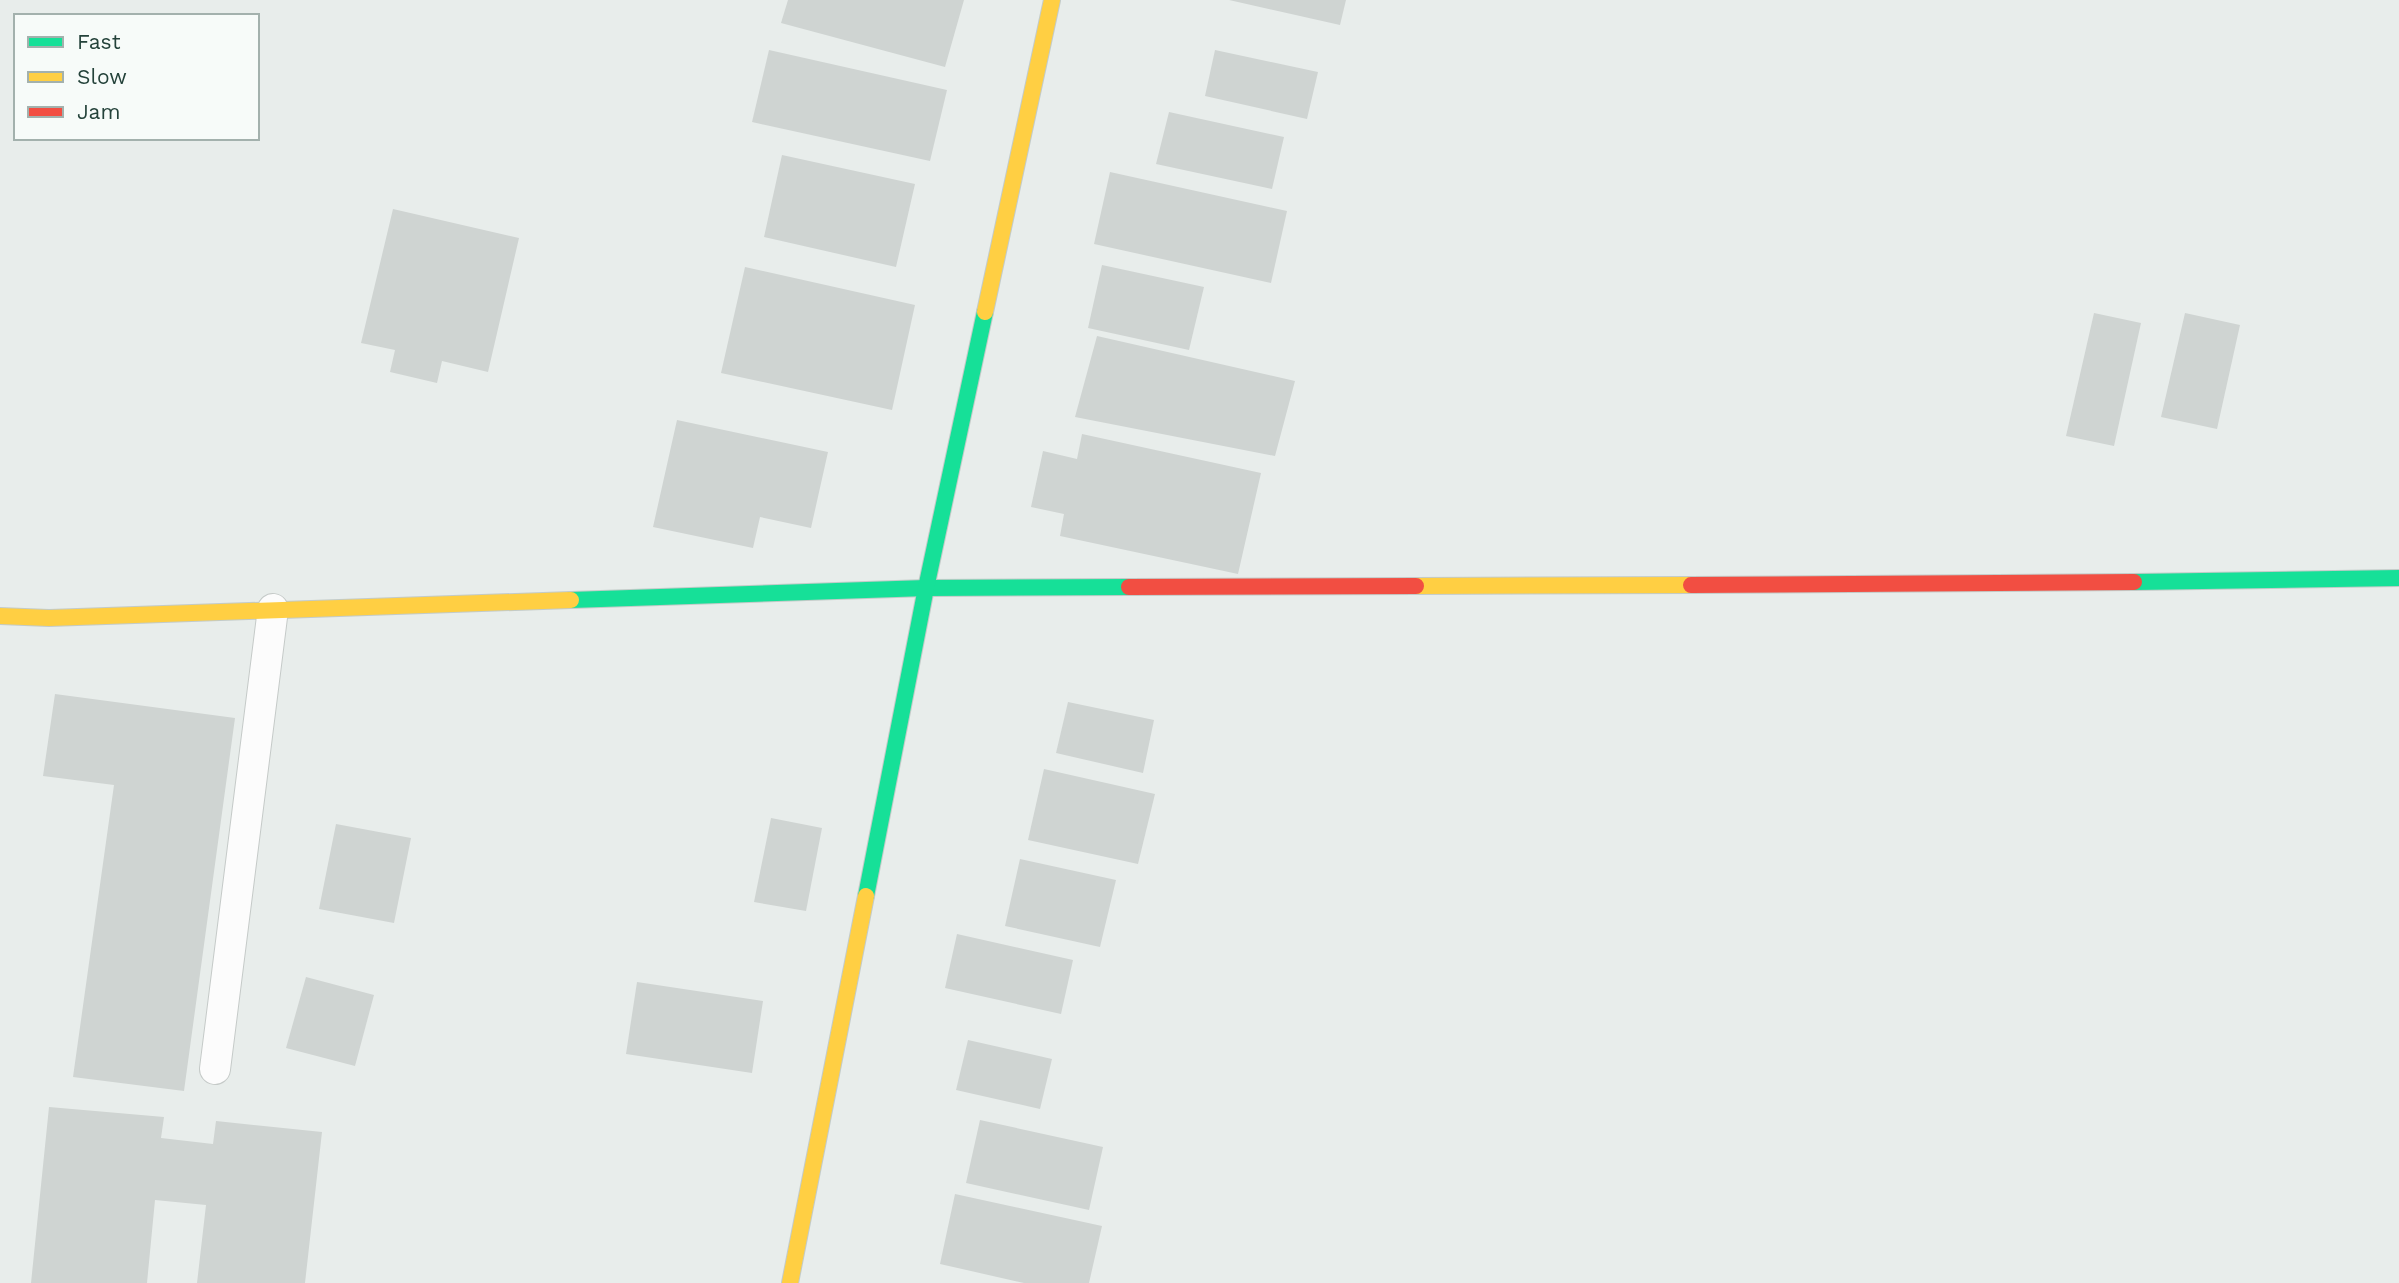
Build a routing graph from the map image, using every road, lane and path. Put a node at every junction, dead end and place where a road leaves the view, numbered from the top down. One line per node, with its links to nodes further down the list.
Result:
1 (1052, 0): 3 (street)
2 (2399, 578): 3 (street)
3 (926, 588): 4 (street); 7 (street)
4 (273, 609): 5 (street); 6 (lane)
5 (0, 616)
6 (215, 1069)
7 (790, 1283)

